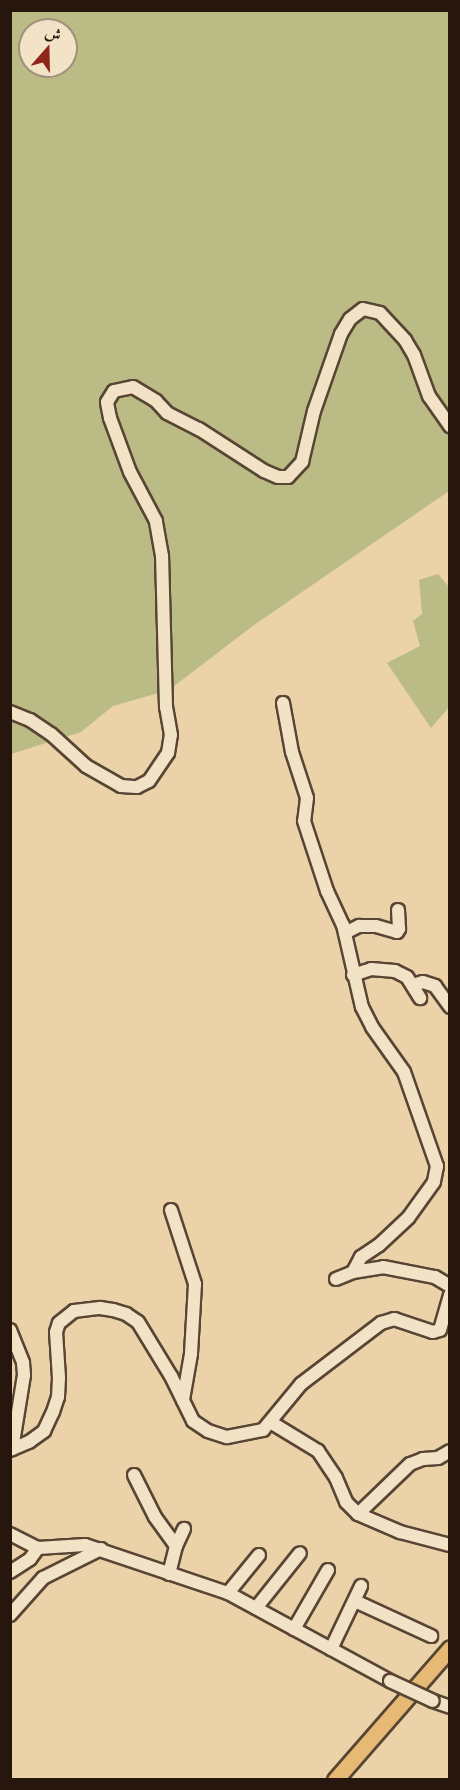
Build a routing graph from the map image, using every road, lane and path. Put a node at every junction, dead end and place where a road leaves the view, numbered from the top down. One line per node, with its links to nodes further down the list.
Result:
1 (450, 426): 3 (street)
2 (283, 703): 5 (street)
3 (10, 712)
4 (398, 910): 5 (street)
5 (345, 933): 6 (street)
6 (353, 975): 7 (street); 11 (street)
7 (412, 985): 8 (street); 9 (street)
8 (420, 998)
9 (450, 1007)
10 (171, 1210): 16 (street)
11 (353, 1272): 12 (street); 13 (street)
12 (336, 1279)
13 (450, 1286)
14 (450, 1294): 17 (street)
15 (10, 1330): 18 (street)
16 (183, 1400): 17 (street); 18 (street)
17 (272, 1423): 21 (street)
18 (11, 1450)
19 (450, 1451): 21 (street)
20 (134, 1475): 25 (street)
21 (358, 1514): 24 (street)
22 (184, 1529): 25 (street)
23 (10, 1534): 26 (street)
24 (450, 1545)
25 (176, 1546): 32 (street)
26 (38, 1548): 27 (street); 31 (street)
27 (101, 1549): 32 (street); 37 (street)
28 (300, 1553): 36 (street)
29 (259, 1554): 34 (street)
30 (328, 1570): 38 (street)
31 (10, 1572)
32 (170, 1574): 34 (street)
33 (361, 1587): 35 (street)
34 (228, 1593): 36 (street)
35 (355, 1601): 39 (street); 41 (street)
36 (256, 1608): 38 (street)
37 (10, 1615)
38 (294, 1629): 41 (street)
39 (431, 1636)
40 (450, 1648): 43 (main road)
41 (331, 1649): 42 (street, bridge)
42 (450, 1707)
43 (335, 1779)

